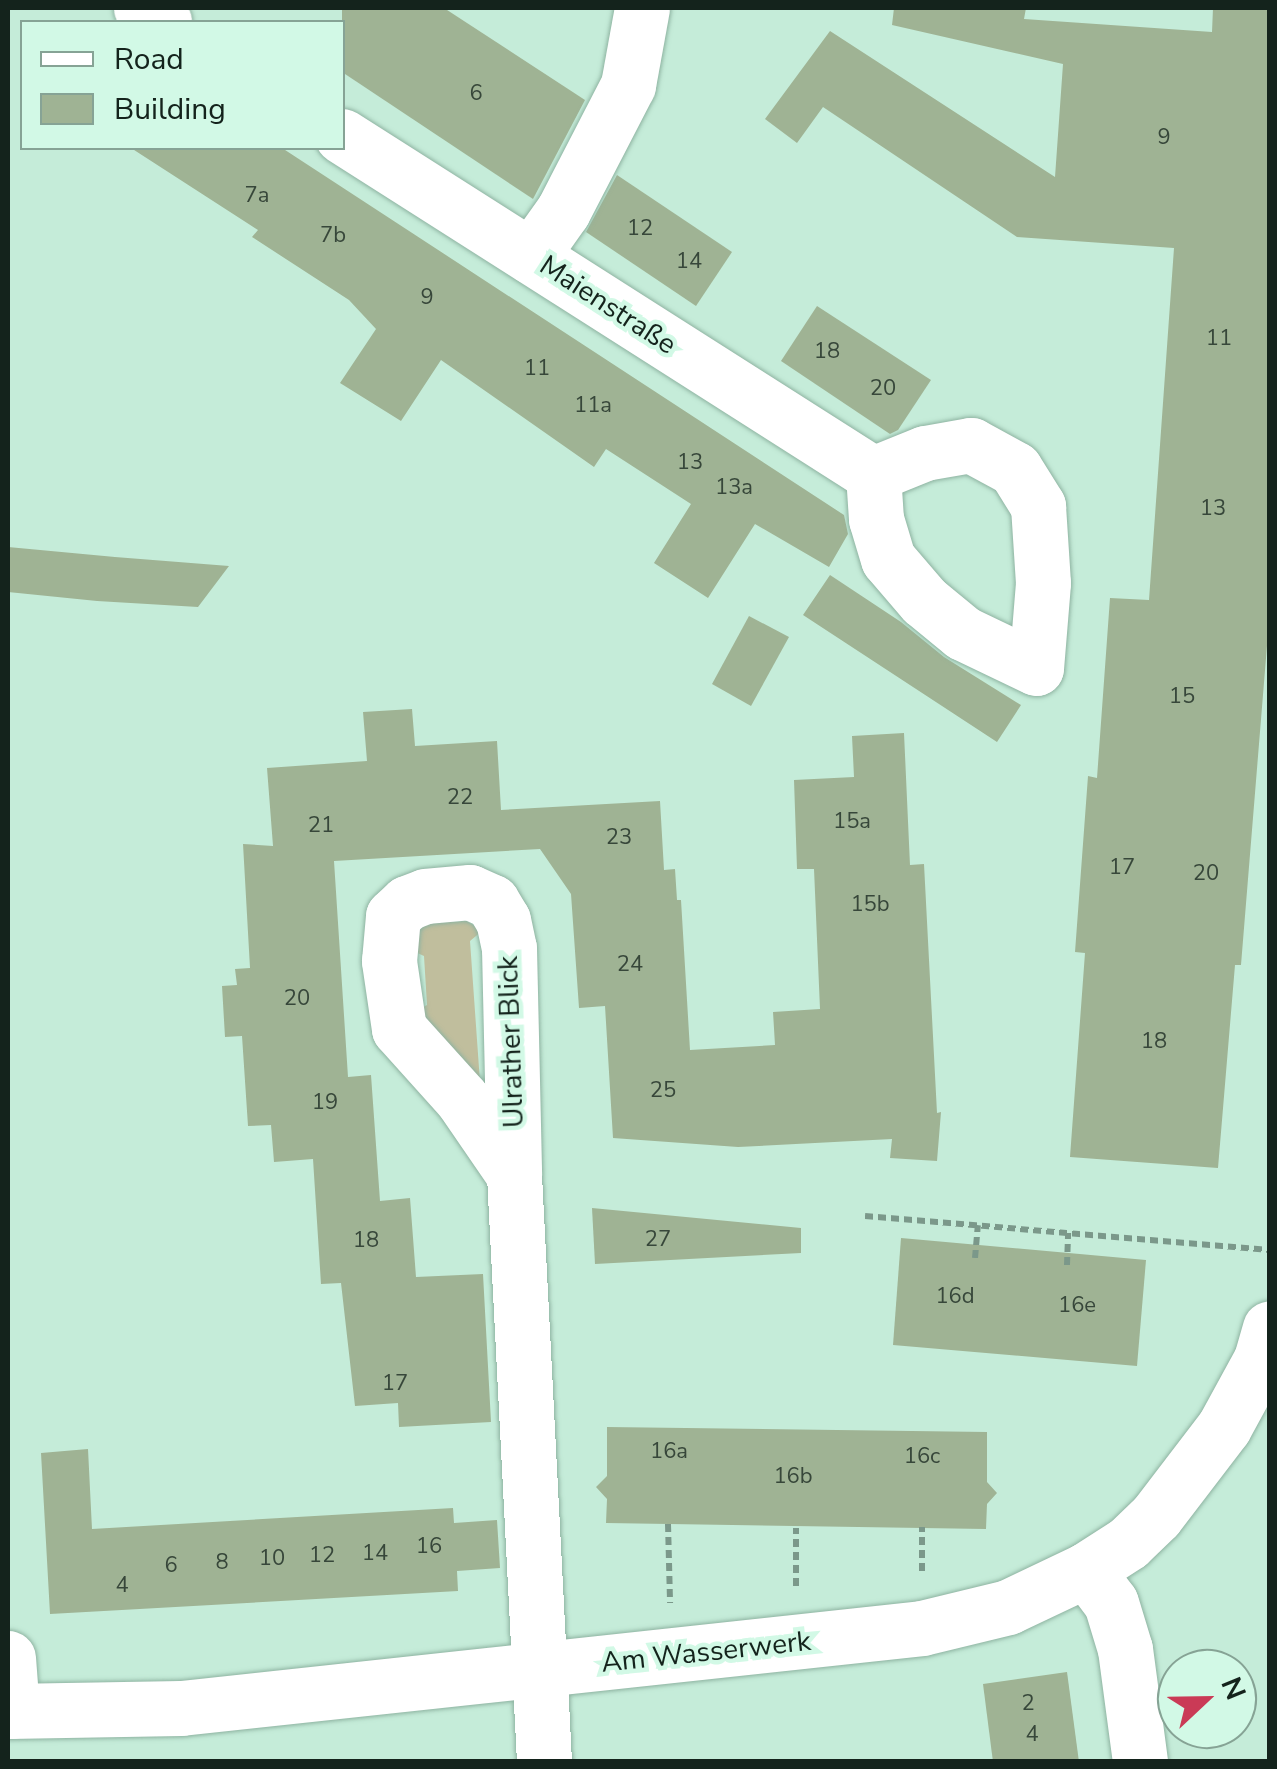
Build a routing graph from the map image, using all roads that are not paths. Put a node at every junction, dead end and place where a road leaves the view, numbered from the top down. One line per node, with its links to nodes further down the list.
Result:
1 (642, 8): 3 (street)
2 (345, 138): 3 (street, Maienstraße)
3 (531, 256): 4 (street, Maienstraße)
4 (873, 474)
5 (514, 1175): 8 (street)
6 (1270, 1328): 7 (street, Am Wasserwerk)
7 (1086, 1570): 8 (street, Am Wasserwerk); 11 (street)
8 (538, 1670): 9 (street, Am Wasserwerk); 10 (street)
9 (9, 1693)
10 (544, 1762)
11 (1140, 1762)

